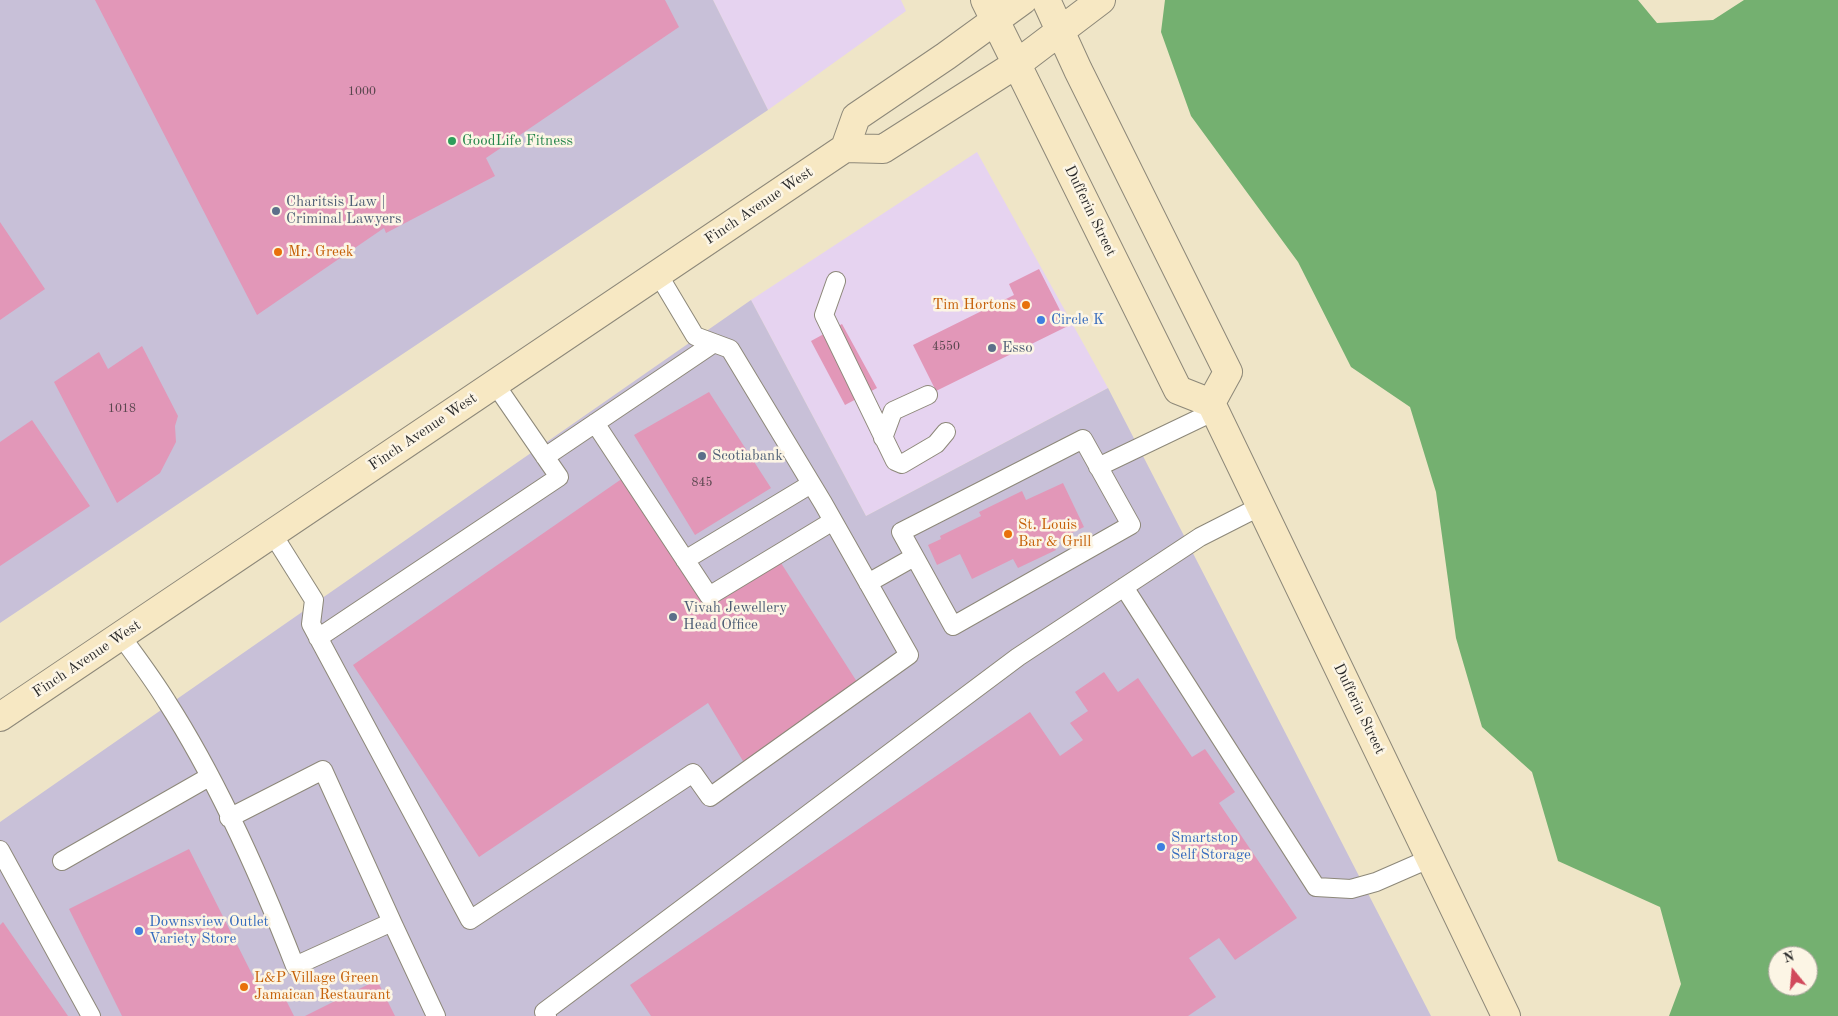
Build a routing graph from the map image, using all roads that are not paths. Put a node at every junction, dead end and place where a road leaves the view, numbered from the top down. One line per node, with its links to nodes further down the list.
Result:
1 (1023, 0): 4 (main road)
2 (1046, 0): 5 (main road)
3 (1101, 0): 5 (main road)
4 (991, 10): 6 (main road, Dufferin Street); 7 (main road)
5 (1060, 31): 6 (main road); 13 (main road)
6 (1018, 63): 7 (main road); 13 (main road, Dufferin Street)
7 (845, 148): 8 (main road, Finch Avenue West)
8 (658, 274): 10 (lane); 11 (main road, Finch Avenue West)
9 (836, 281): 16 (lane)
10 (714, 343): 14 (lane); 19 (lane)
11 (495, 384): 17 (lane); 22 (main road, Finch Avenue West)
12 (928, 395): 16 (lane)
13 (1213, 407): 18 (lane); 20 (main road, Dufferin Street)
14 (595, 423): 17 (lane); 24 (lane)
15 (946, 432): 16 (lane)
16 (883, 438)
17 (545, 457): 28 (lane)
18 (1098, 467): 23 (lane); 23 (lane)
19 (811, 484): 21 (lane); 24 (lane)
20 (1260, 506): 26 (lane); 33 (main road, Dufferin Street)
21 (833, 521): 24 (lane); 25 (lane)
22 (272, 534): 27 (main road, Finch Avenue West); 28 (lane)
23 (914, 556): 25 (lane)
24 (685, 560)
25 (868, 583): 28 (lane)
26 (1124, 587): 33 (lane); 38 (lane)
27 (121, 636): 29 (main road, Finch Avenue West); 30 (lane)
28 (318, 638)
29 (0, 717)
30 (209, 777): 31 (lane); 34 (lane)
31 (229, 818): 35 (lane); 35 (lane)
32 (1, 855): 36 (lane)
33 (1430, 858): 39 (main road, Dufferin Street)
34 (62, 861)
35 (392, 922): 37 (lane)
36 (91, 1016)
37 (436, 1016)
38 (547, 1016)
39 (1506, 1016)

